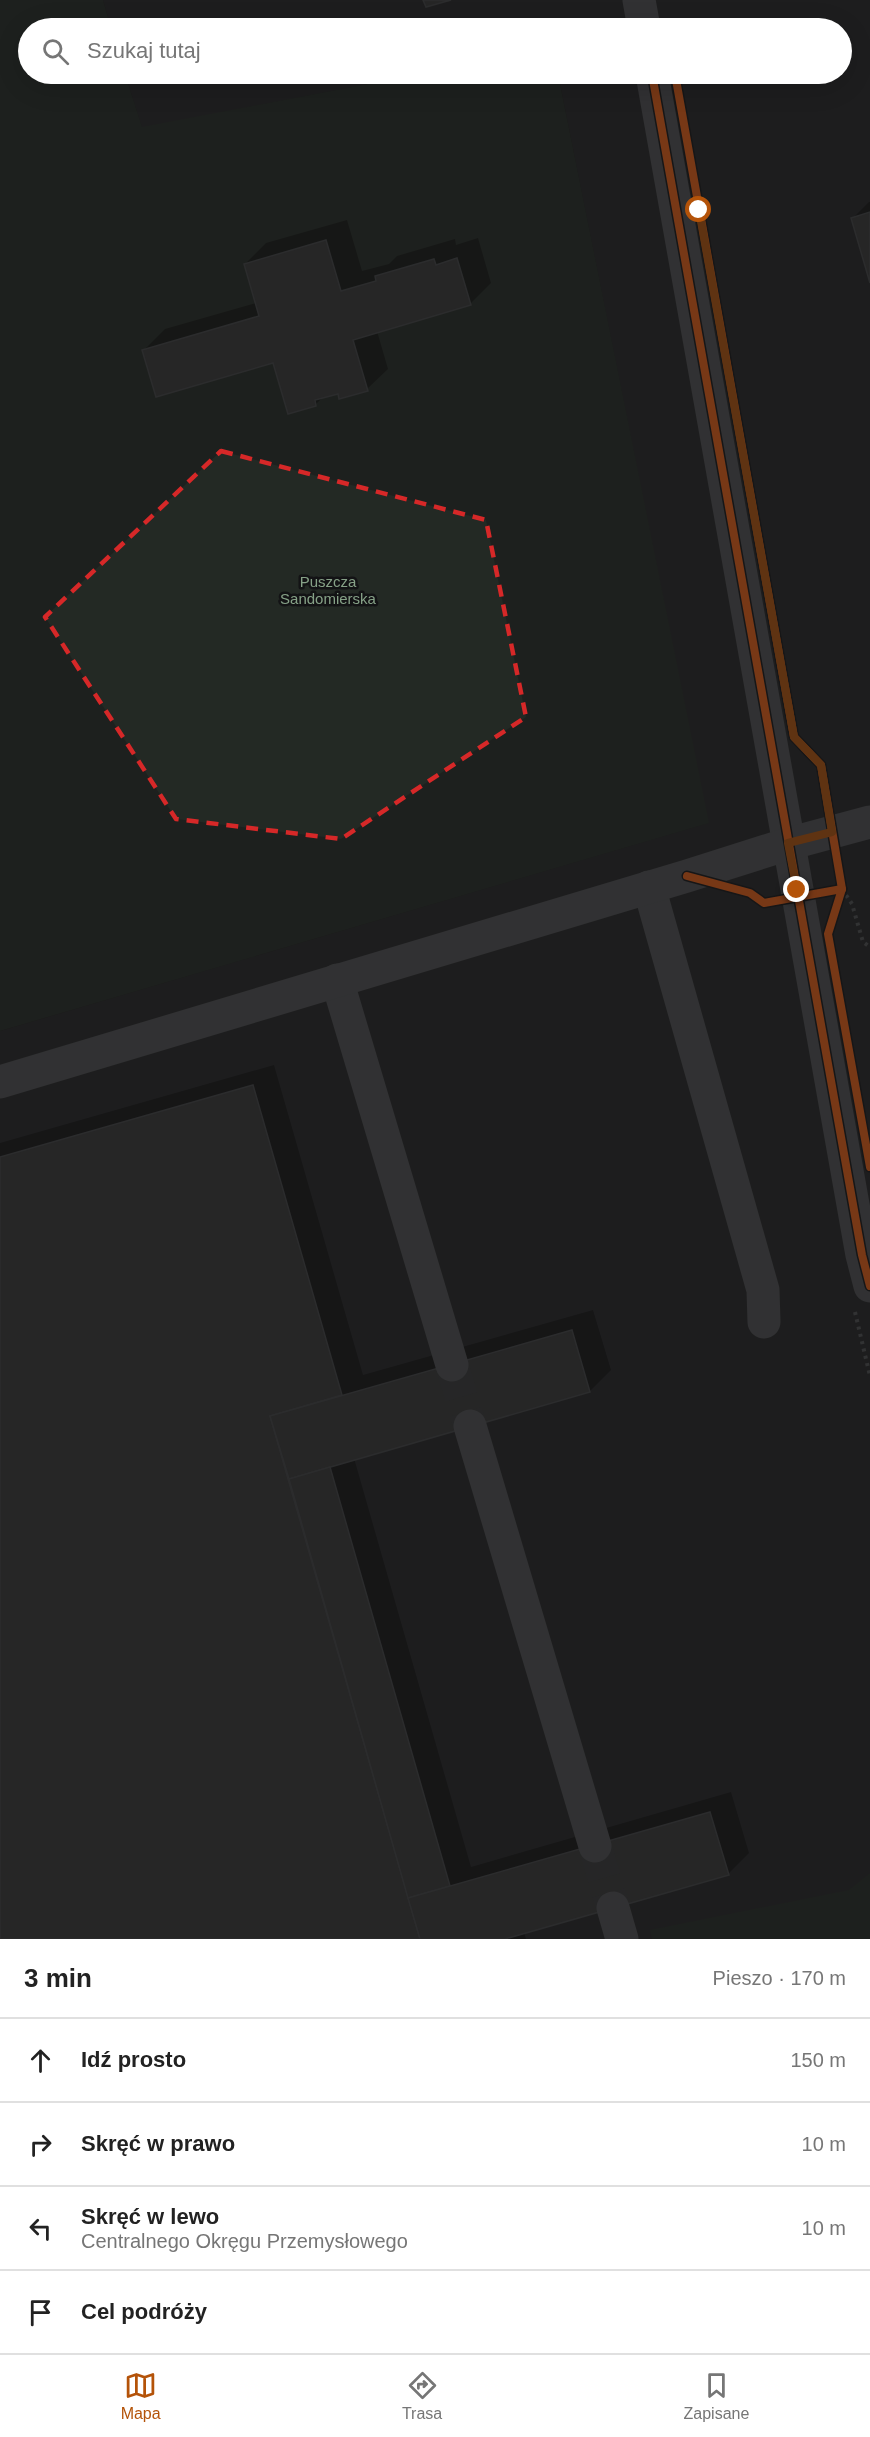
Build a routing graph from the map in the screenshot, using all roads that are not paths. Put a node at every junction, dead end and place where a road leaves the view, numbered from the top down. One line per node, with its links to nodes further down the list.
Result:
1 (639, 0): 2 (street)
2 (642, 18)
3 (654, 84): 5 (street)
4 (870, 822): 5 (street)
5 (788, 843): 6 (street); 9 (street)
6 (649, 887): 7 (street); 10 (street)
7 (337, 980): 8 (street); 11 (street)
8 (0, 1082)
9 (870, 1286)
10 (764, 1322)
11 (452, 1365)
12 (470, 1426): 13 (street)
13 (595, 1846)
14 (613, 1908): 15 (street)
15 (622, 1939)

